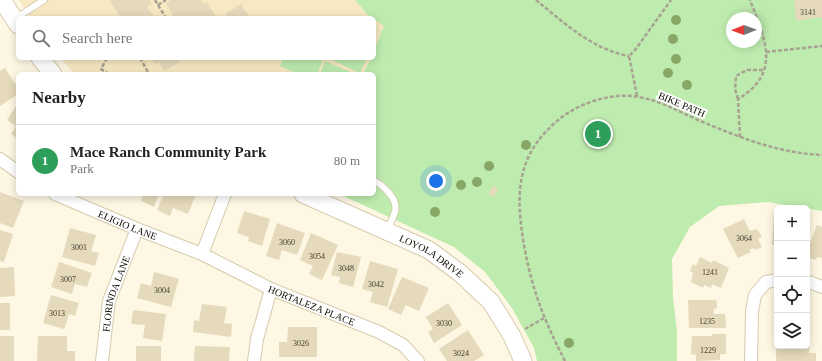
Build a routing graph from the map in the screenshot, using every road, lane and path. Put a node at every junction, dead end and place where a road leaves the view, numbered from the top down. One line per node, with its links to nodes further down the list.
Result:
1 (2, 0): 11 (street)
2 (44, 0): 9 (lane)
3 (155, 0): 8 (path)
4 (166, 0): 8 (path)
5 (536, 0): 14 (path)
6 (671, 0): 14 (path)
7 (750, 0): 13 (path)
8 (158, 5): 10 (path)
9 (24, 16)
10 (165, 16)
11 (16, 22)
12 (822, 46): 13 (path)
13 (766, 52): 18 (path)
14 (628, 56): 22 (path)
15 (42, 60): 19 (street)
16 (106, 60): 20 (path)
17 (141, 60): 21 (path)
18 (765, 70): 23 (path); 23 (path)
19 (52, 72)
20 (106, 72)
21 (149, 72)
22 (637, 96): 24 (path, BIKE PATH); 39 (path, BIKE PATH)
23 (738, 99): 24 (path)
24 (740, 137): 25 (path, BIKE PATH)
25 (822, 155)
26 (0, 159): 27 (street)
27 (16, 171)
28 (376, 183): 33 (lane)
29 (60, 196): 32 (street, ELIGIO LANE)
30 (224, 196): 34 (street)
31 (308, 196): 33 (street, LOYOLA DRIVE)
32 (137, 229): 34 (street, ELIGIO LANE); 41 (street, FLORINDA LANE)
33 (387, 231): 40 (street, LOYOLA DRIVE)
34 (202, 254): 38 (street, HORTALEZA PLACE)
35 (771, 281): 46 (street)
36 (810, 282): 37 (street)
37 (822, 287)
38 (271, 289): 42 (street); 43 (street, HORTALEZA PLACE)
39 (544, 318): 40 (path); 45 (path, BIKE PATH)
40 (512, 336): 44 (street, LOYOLA DRIVE)
41 (102, 361)
42 (254, 361)
43 (418, 361)
44 (522, 361)
45 (565, 361)
46 (751, 361)

